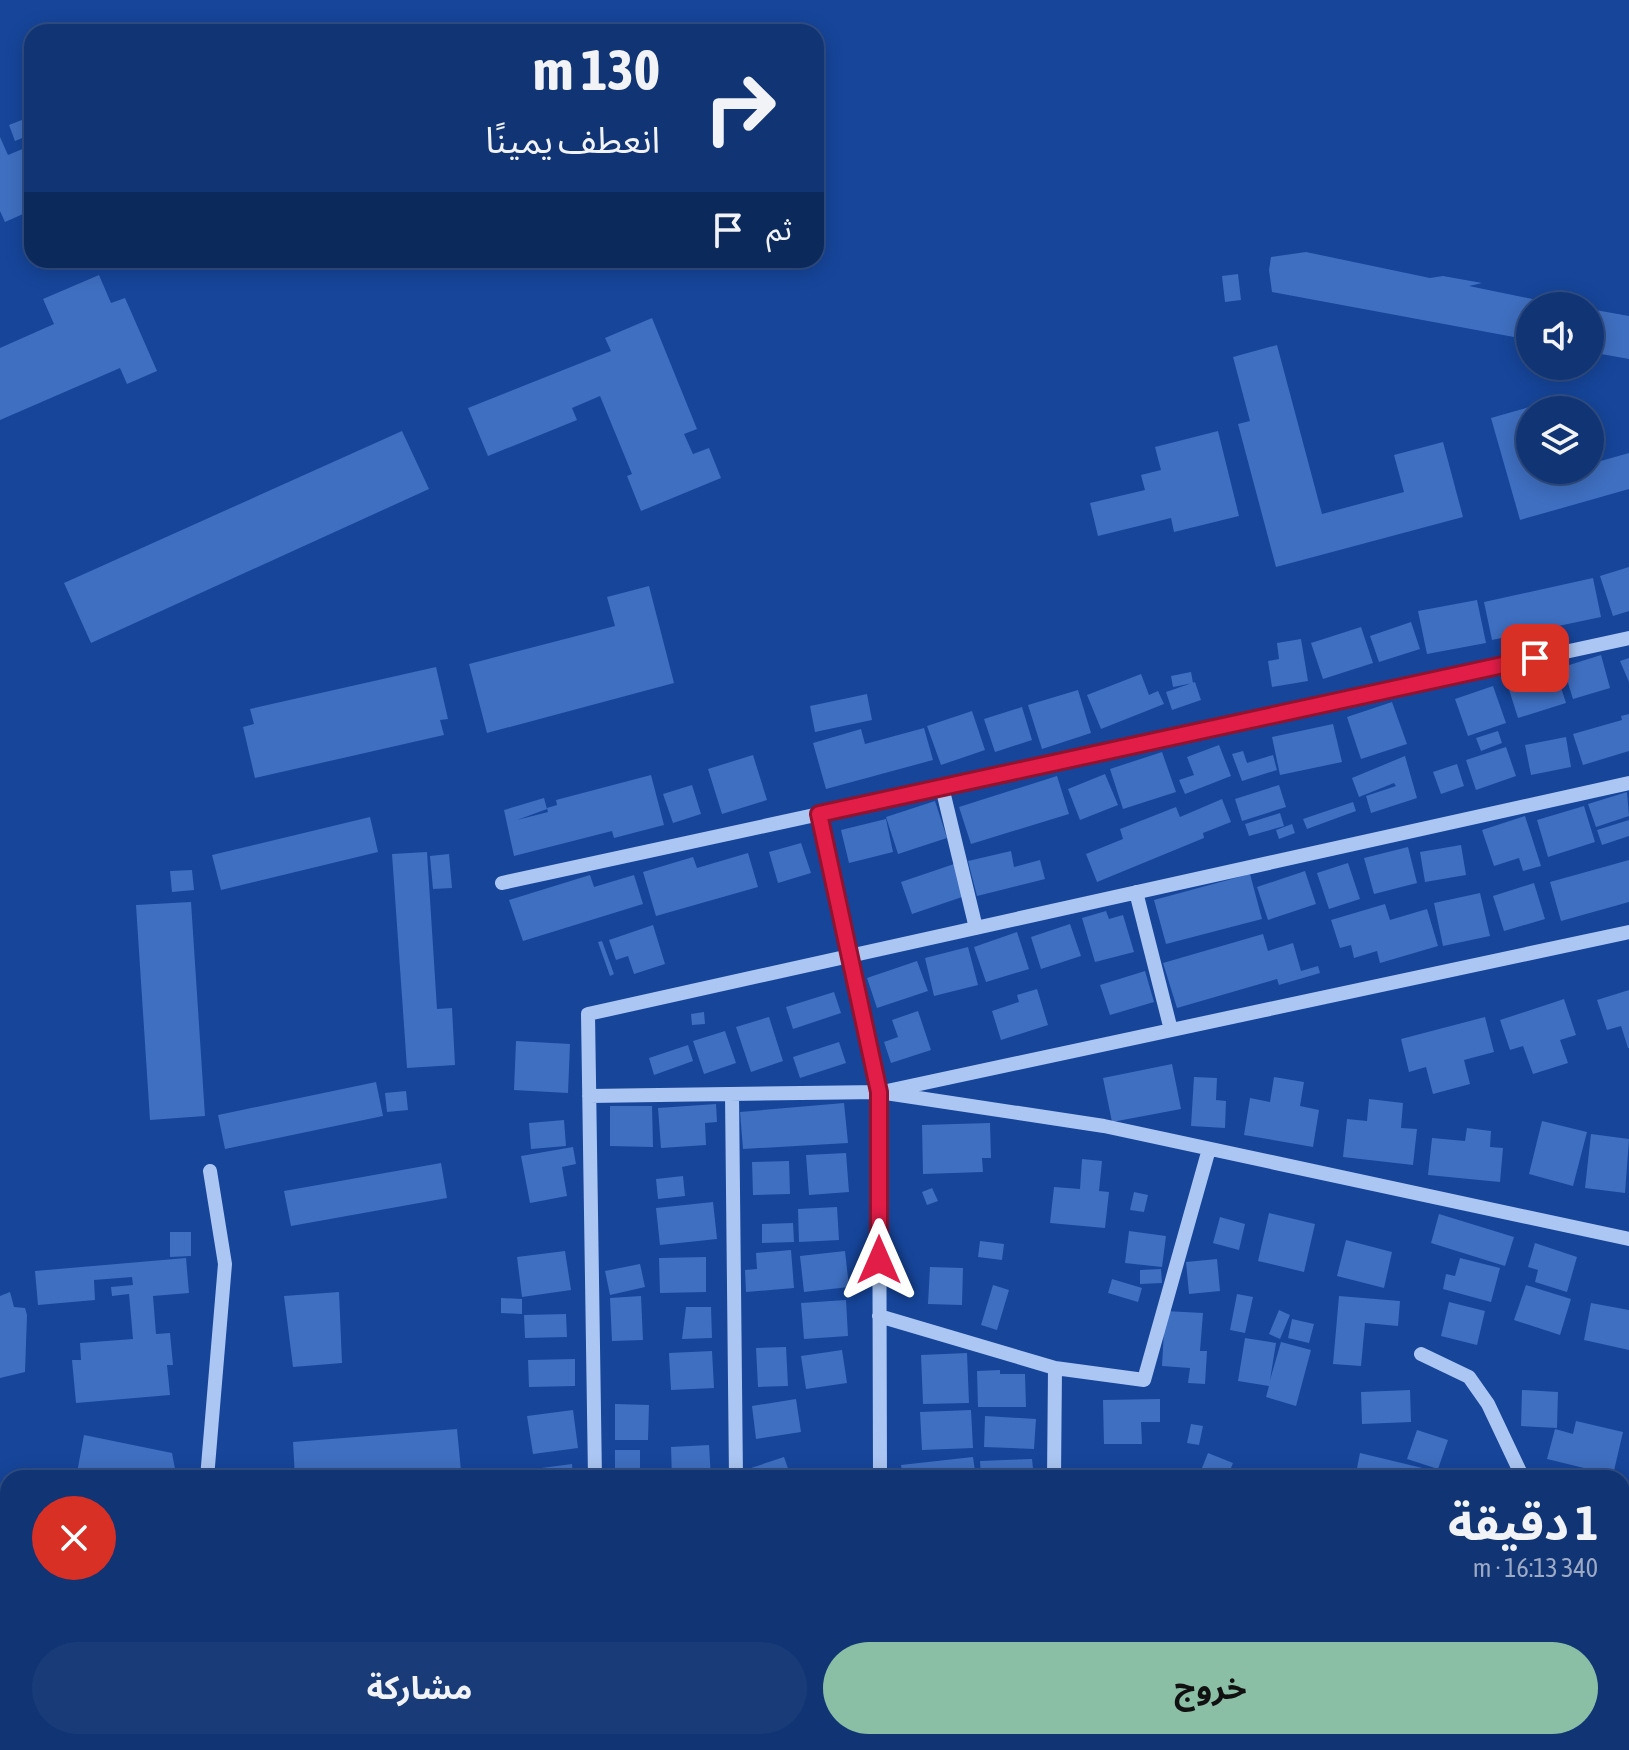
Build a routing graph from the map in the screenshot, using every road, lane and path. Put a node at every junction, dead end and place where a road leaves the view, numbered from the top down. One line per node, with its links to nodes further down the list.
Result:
1 (1629, 638): 3 (street)
2 (1629, 783): 6 (street)
3 (942, 787): 4 (street); 7 (street)
4 (819, 814): 5 (street); 9 (street)
5 (502, 883)
6 (1136, 892): 7 (street); 10 (street)
7 (976, 928): 9 (street)
8 (1629, 932): 10 (street)
9 (850, 956): 11 (street); 13 (street)
10 (1171, 1030): 11 (street)
11 (879, 1092): 12 (street); 14 (street); 17 (street)
12 (732, 1094): 13 (street); 22 (street)
13 (589, 1096): 21 (street)
14 (1209, 1149): 16 (street); 19 (street)
15 (210, 1171): 20 (street)
16 (1629, 1239)
17 (879, 1316): 19 (street); 23 (street)
18 (1421, 1354): 25 (street)
19 (1055, 1368): 24 (street)
20 (208, 1470)
21 (595, 1470)
22 (736, 1470)
23 (880, 1470)
24 (1054, 1470)
25 (1519, 1470)

